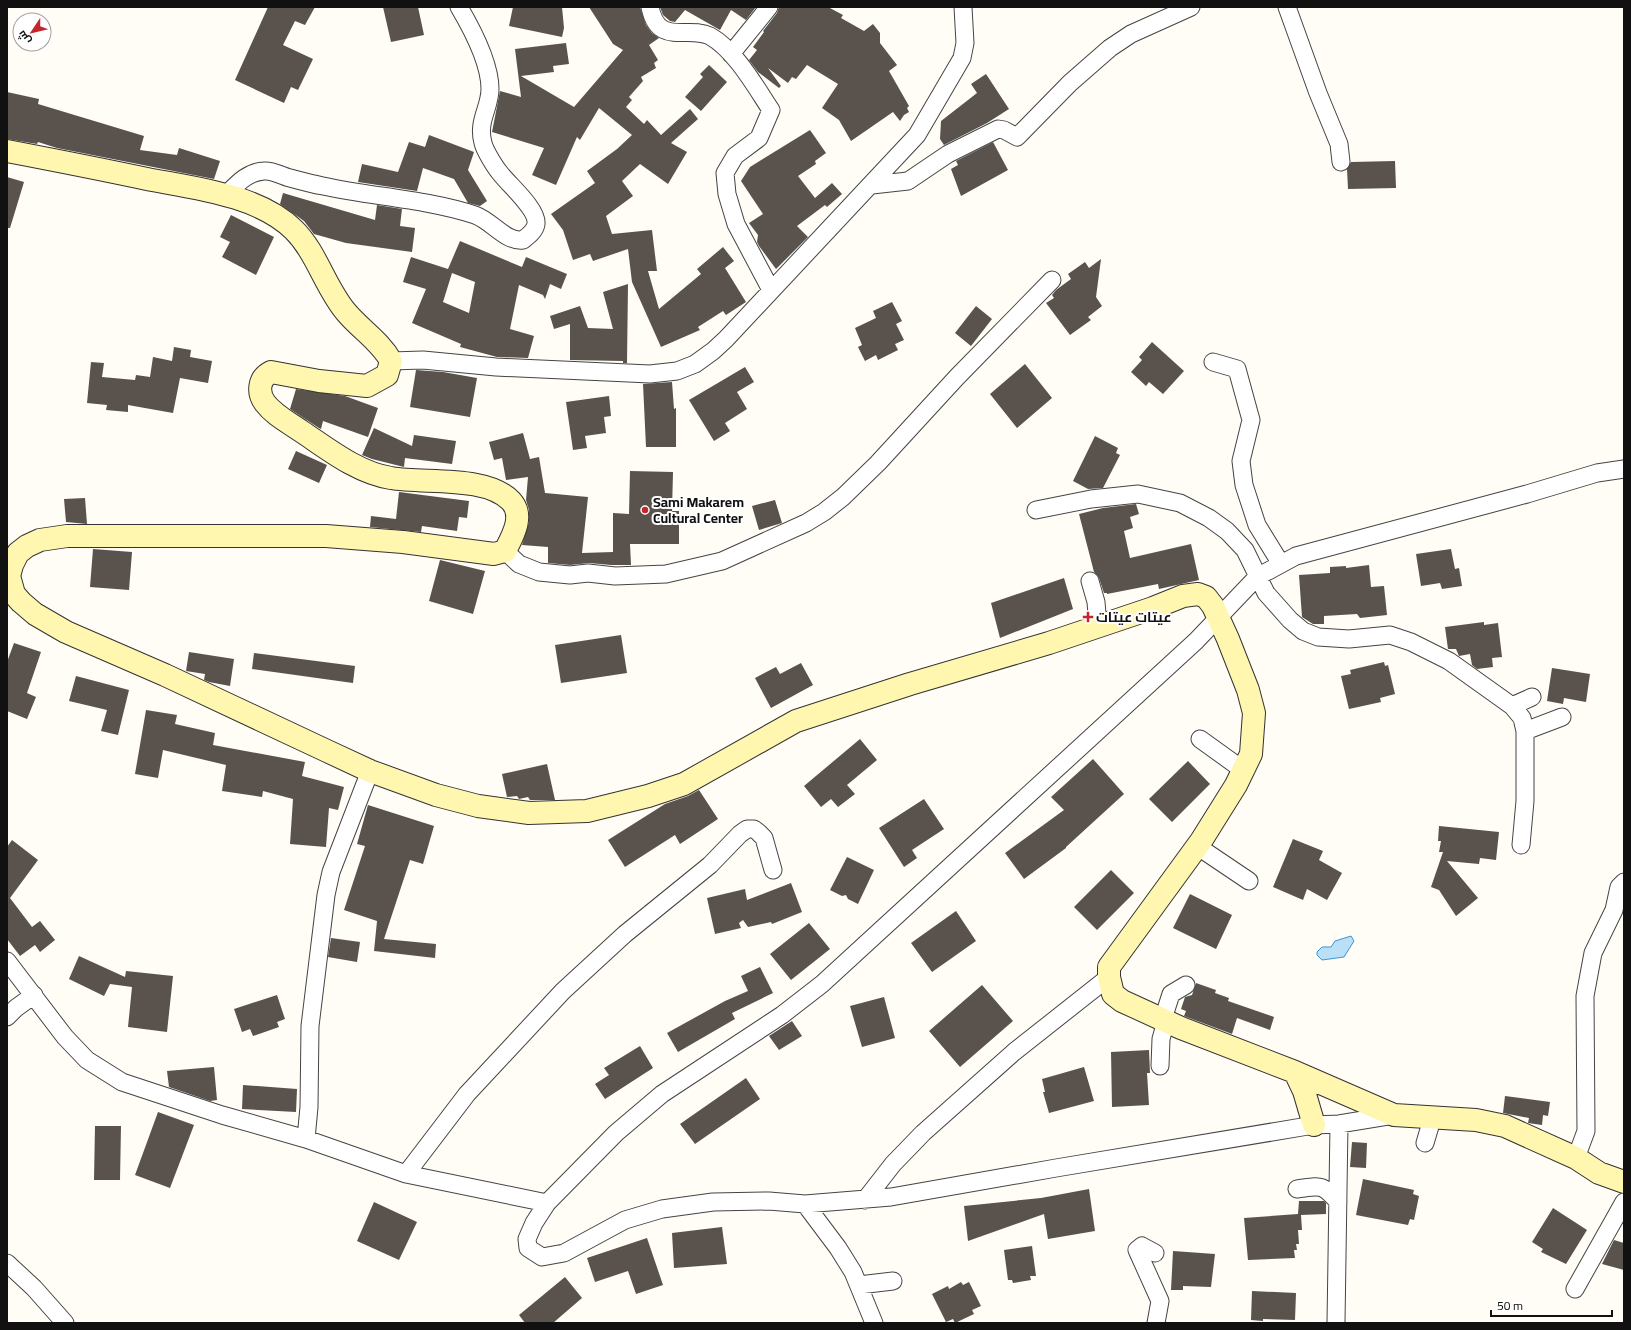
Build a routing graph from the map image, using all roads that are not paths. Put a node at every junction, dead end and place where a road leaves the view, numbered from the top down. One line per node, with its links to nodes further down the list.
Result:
1 (459, 7): 11 (street)
2 (650, 7): 7 (street)
3 (769, 7): 7 (street)
4 (963, 7): 10 (street)
5 (1191, 7): 10 (street)
6 (1287, 7): 9 (street)
7 (732, 54): 13 (street)
8 (7, 151): 11 (main road)
9 (1341, 162)
10 (872, 185): 13 (street)
11 (226, 195): 14 (main road)
12 (1052, 280): 18 (street)
13 (771, 290): 14 (street)
14 (391, 361): 18 (main road)
15 (1213, 362): 19 (street)
16 (1624, 470): 19 (street)
17 (1036, 510): 21 (street)
18 (504, 551): 20 (main road)
19 (1281, 564): 21 (street)
20 (8, 576): 31 (main road)
21 (1257, 577): 23 (street); 26 (street)
22 (1090, 581): 24 (street)
23 (1219, 620): 24 (main road); 30 (main road); 58 (street)
24 (1098, 626): 31 (main road)
25 (1532, 697): 26 (street)
26 (1512, 706): 28 (street)
27 (1562, 717): 28 (street)
28 (1525, 730): 32 (street)
29 (1200, 739): 30 (street)
30 (1243, 770): 33 (main road)
31 (370, 771): 49 (street)
32 (1521, 845)
33 (1197, 846): 35 (street); 38 (main road)
34 (773, 870): 52 (street)
35 (1249, 881)
36 (1624, 882): 51 (street)
37 (7, 961): 40 (street)
38 (1109, 977): 42 (main road); 55 (street)
39 (1186, 985): 42 (street)
40 (34, 995): 41 (street); 49 (street)
41 (7, 1017)
42 (1165, 1020): 43 (street); 44 (main road)
43 (1160, 1066)
44 (1295, 1072): 45 (main road); 48 (main road)
45 (1394, 1115): 46 (main road); 47 (street)
46 (1432, 1116): 50 (street); 51 (main road)
47 (1339, 1124): 48 (street); 56 (street)
48 (1314, 1126): 55 (street)
49 (306, 1139): 52 (street)
50 (1425, 1142)
51 (1576, 1158): 53 (main road)
52 (406, 1174): 58 (street)
53 (1624, 1182)
54 (1297, 1189): 56 (street)
55 (865, 1200): 59 (street)
56 (1338, 1202): 68 (street)
57 (1624, 1202): 64 (street)
58 (547, 1203): 59 (street)
59 (805, 1204): 63 (street)
60 (1156, 1253): 67 (street)
61 (7, 1263): 65 (street)
62 (893, 1281): 63 (street)
63 (859, 1285): 66 (street)
64 (1575, 1289)
65 (65, 1323)
66 (874, 1323)
67 (1156, 1323)
68 (1336, 1323)

